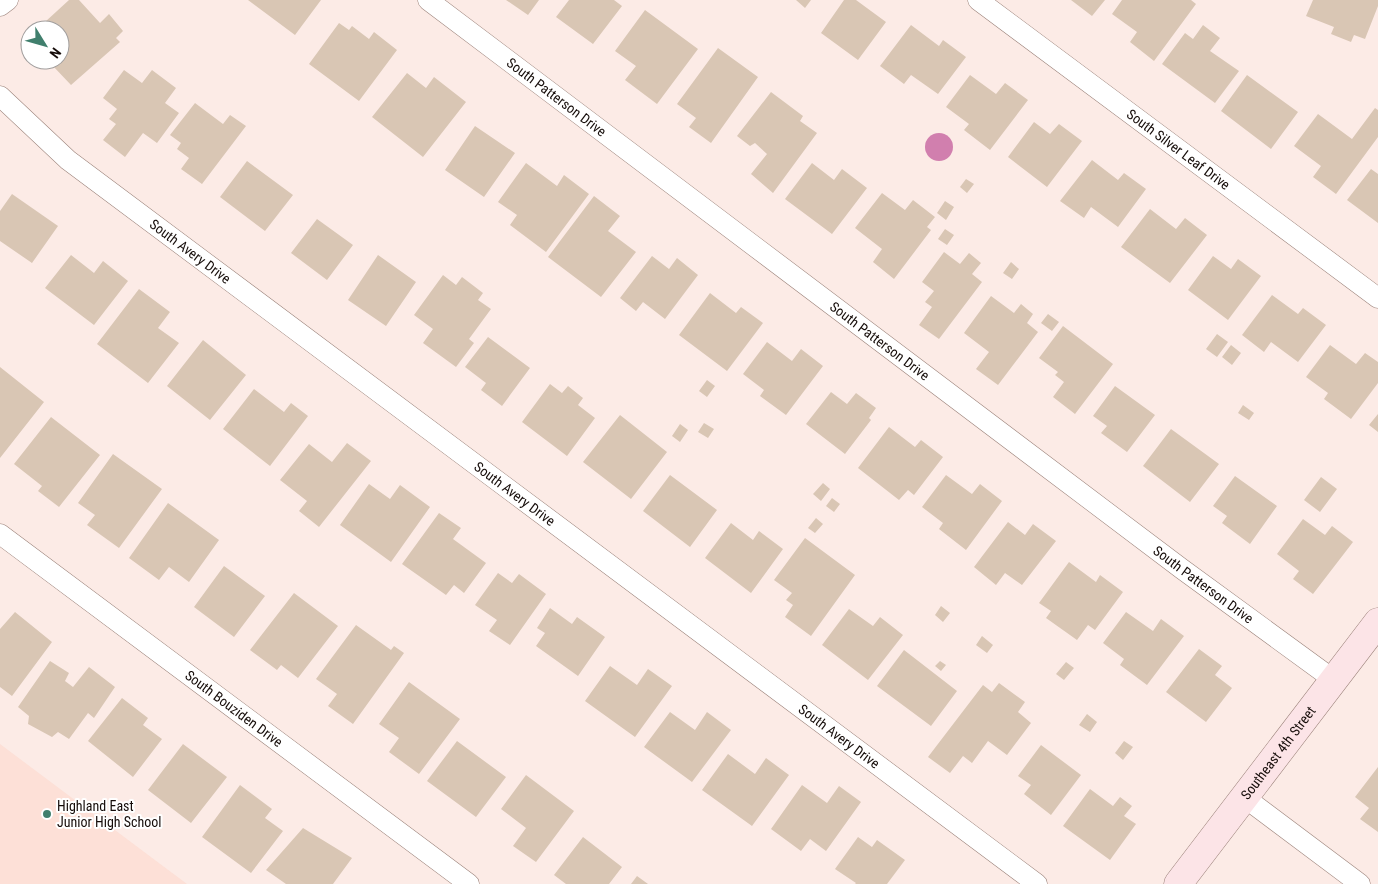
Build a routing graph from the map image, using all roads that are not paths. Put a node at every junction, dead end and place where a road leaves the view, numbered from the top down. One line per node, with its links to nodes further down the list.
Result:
1 (8, 0): 4 (street)
2 (428, 0): 9 (street, South Patterson Drive)
3 (978, 0): 6 (street, South Silver Leaf Drive)
4 (0, 6)
5 (0, 96): 12 (street, South Avery Drive)
6 (1378, 298)
7 (0, 534): 11 (street, South Bouziden Drive)
8 (1378, 622): 9 (main road, Southeast 4th Street)
9 (1334, 680): 10 (main road, Southeast 4th Street)
10 (1244, 796): 13 (main road, Southeast 4th Street); 14 (street)
11 (469, 884)
12 (1037, 884)
13 (1178, 884)
14 (1360, 884)

